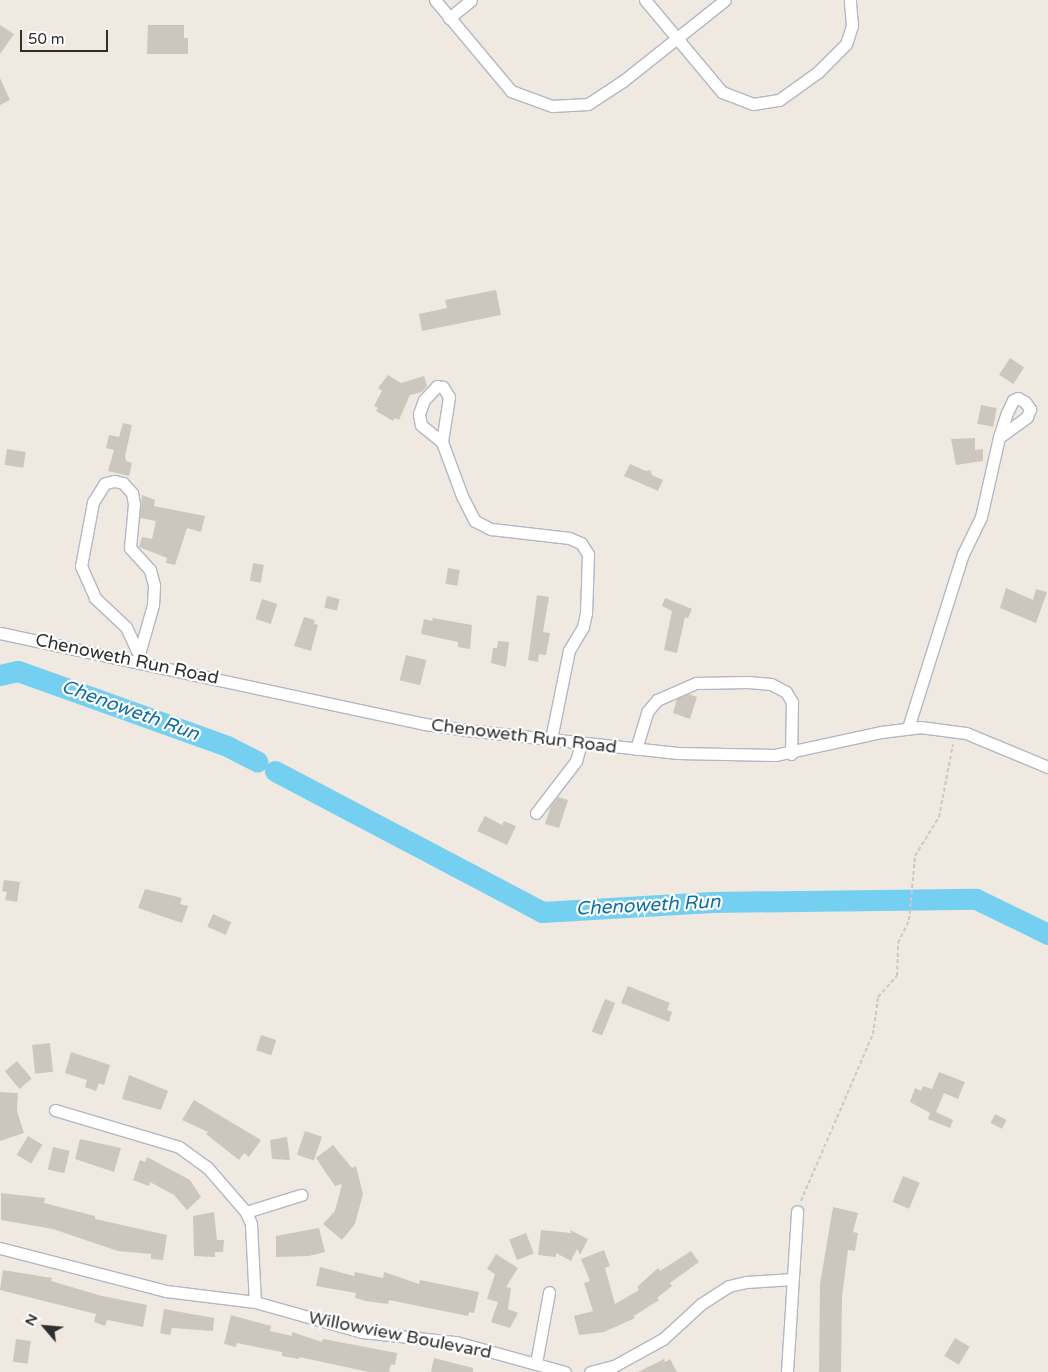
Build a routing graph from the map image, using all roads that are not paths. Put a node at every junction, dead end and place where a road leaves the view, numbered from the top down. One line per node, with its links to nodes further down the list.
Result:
1 (435, 0): 6 (street)
2 (471, 0): 6 (street)
3 (645, 0): 7 (street)
4 (725, 0): 7 (street)
5 (850, 0): 7 (street)
6 (449, 18): 7 (street)
7 (675, 37)
8 (999, 437): 12 (street)
9 (442, 442): 13 (street)
10 (0, 633): 11 (street, Chenoweth Run Road)
11 (137, 656): 11 (street); 13 (street, Chenoweth Run Road)
12 (908, 728): 16 (street, Chenoweth Run Road); 17 (street, Chenoweth Run Road)
13 (551, 739): 14 (street, Chenoweth Run Road)
14 (581, 743): 15 (street, Chenoweth Run Road); 18 (street)
15 (636, 749): 16 (street, Chenoweth Run Road); 16 (street)
16 (791, 754)
17 (1048, 767)
18 (536, 813)
19 (55, 1110): 22 (street)
20 (301, 1195): 22 (street)
21 (797, 1210): 24 (street)
22 (246, 1212): 26 (street)
23 (0, 1248): 26 (street, Willowview Boulevard)
24 (793, 1279): 29 (street); 30 (street)
25 (549, 1292): 27 (street)
26 (255, 1302): 27 (street, Willowview Boulevard)
27 (536, 1363): 28 (street, Willowview Boulevard)
28 (565, 1372)
29 (590, 1372)
30 (787, 1372)

